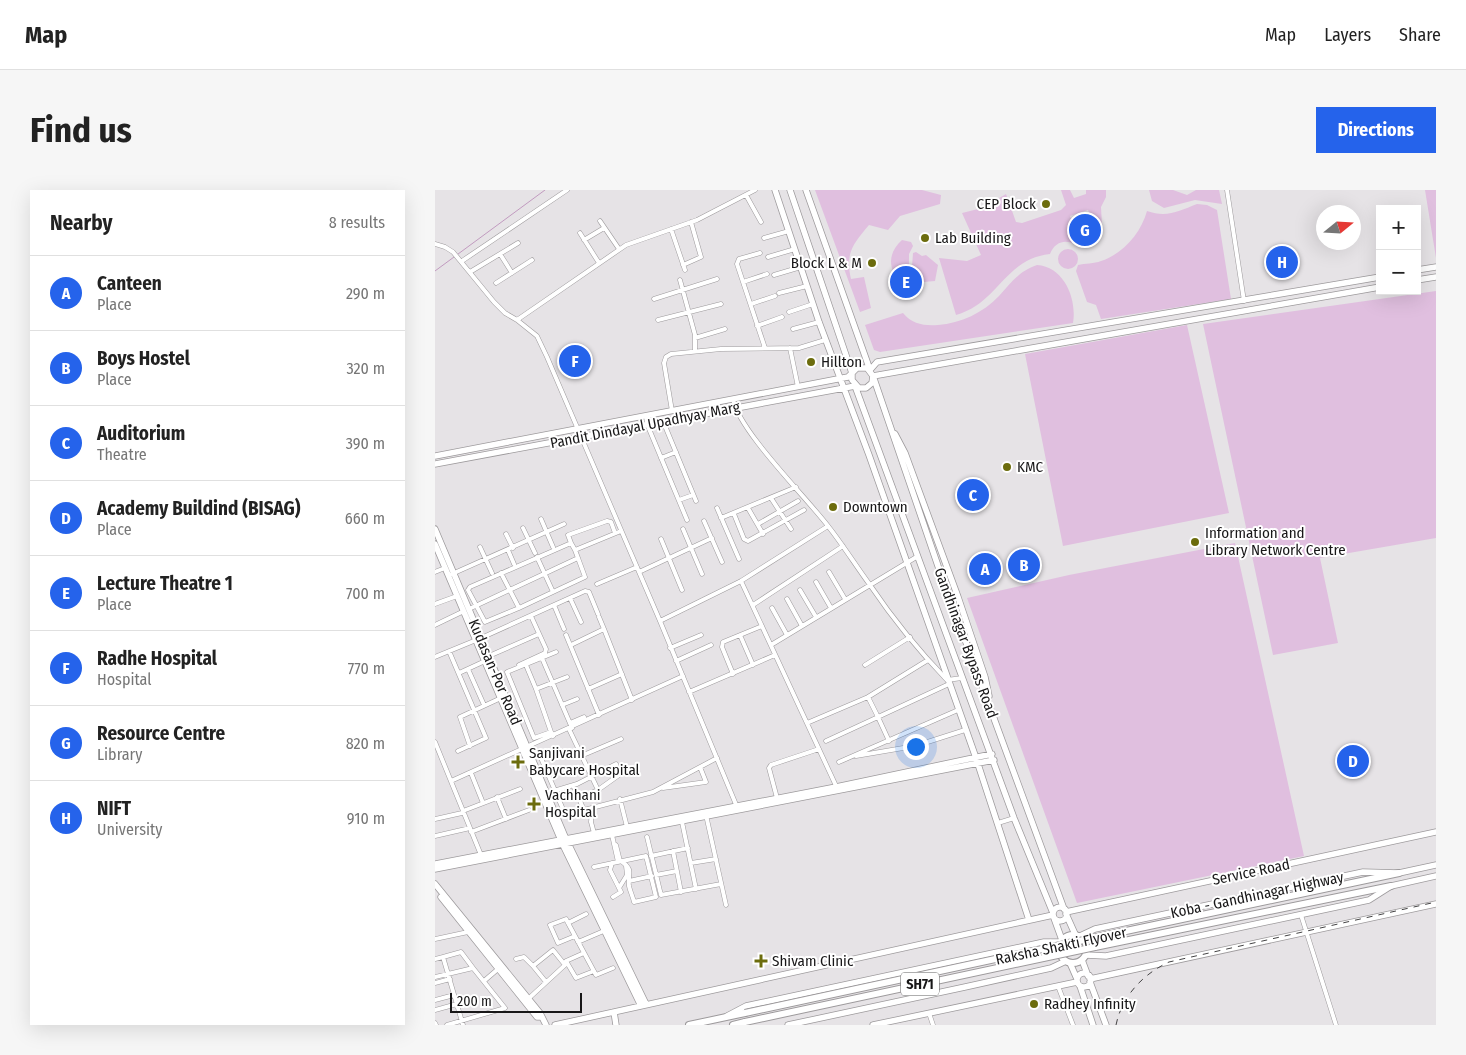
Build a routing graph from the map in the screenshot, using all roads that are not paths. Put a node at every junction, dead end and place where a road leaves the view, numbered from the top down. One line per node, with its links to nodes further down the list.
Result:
1 (567, 190): 25 (street)
2 (755, 190): 7 (street)
3 (775, 190): 13 (street)
4 (790, 190): 71 (street)
5 (806, 190): 72 (street, Gandhinagar Bypass Road)
6 (1227, 190): 51 (street)
7 (746, 194): 9 (street); 10 (street)
8 (600, 221): 11 (street)
9 (691, 222): 12 (street); 27 (street)
10 (761, 222)
11 (604, 228): 16 (street); 19 (street)
12 (671, 229): 19 (street); 27 (street)
13 (789, 231): 15 (street); 20 (street)
14 (580, 233): 16 (street)
15 (764, 238)
16 (584, 240): 26 (street)
17 (518, 243): 22 (street)
18 (435, 244): 25 (street)
19 (619, 249): 26 (street)
20 (795, 250): 23 (street); 28 (street)
21 (760, 253): 41 (street)
22 (500, 254): 32 (street); 33 (street)
23 (768, 257)
24 (532, 260): 33 (street)
25 (462, 261): 32 (street)
26 (599, 263): 58 (street)
27 (683, 264): 31 (street)
28 (801, 267): 35 (street); 44 (street)
29 (1436, 267): 30 (street)
30 (1421, 269)
31 (685, 270)
32 (470, 272): 58 (street)
33 (511, 273): 42 (street)
34 (767, 274): 41 (street)
35 (774, 275)
36 (1436, 277): 39 (street)
37 (1376, 278): 43 (street)
38 (717, 279): 46 (street)
39 (1421, 279)
40 (680, 280): 46 (street)
41 (743, 282): 53 (street)
42 (496, 283)
43 (1340, 284): 47 (street); 48 (street)
44 (807, 286): 53 (street); 54 (street)
45 (1376, 288): 48 (street)
46 (682, 289): 49 (street); 55 (street)
47 (1307, 289): 50 (street); 51 (street)
48 (1342, 293): 50 (street)
49 (654, 299)
50 (1309, 299): 65 (street)
51 (1244, 301): 62 (street)
52 (721, 304): 55 (street)
53 (751, 304): 61 (street)
54 (813, 304): 56 (street); 60 (street)
55 (689, 312): 59 (street); 66 (street)
56 (789, 312)
57 (783, 318): 61 (street)
58 (517, 320): 83 (street)
59 (658, 320)
60 (819, 322): 64 (street); 67 (street)
61 (757, 326): 68 (street)
62 (1089, 328): 65 (street); 72 (street)
63 (725, 329): 66 (street)
64 (793, 330)
65 (1091, 336): 72 (street)
66 (695, 338): 70 (street)
67 (825, 340): 69 (street); 73 (street)
68 (765, 348): 69 (street); 70 (street)
69 (790, 348): 75 (street)
70 (695, 351): 79 (street)
71 (852, 373): 72 (street); 73 (street, Pandit Dindayal Upadhyay Marg); 74 (street)
72 (872, 373): 74 (street); 302 (street, Gandhinagar Bypass Road)
73 (840, 380): 75 (street, Pandit Dindayal Upadhyay Marg); 76 (street)
74 (855, 386): 76 (street, Pandit Dindayal Upadhyay Marg); 129 (street, Gandhinagar Bypass Road)
75 (798, 387): 77 (street, Pandit Dindayal Upadhyay Marg)
76 (843, 388): 78 (street, Pandit Dindayal Upadhyay Marg); 135 (street)
77 (733, 399): 78 (street); 79 (street, Pandit Dindayal Upadhyay Marg)
78 (735, 408): 81 (street, Pandit Dindayal Upadhyay Marg); 89 (street)
79 (672, 411): 80 (street, Pandit Dindayal Upadhyay Marg)
80 (646, 416): 82 (street); 83 (street, Pandit Dindayal Upadhyay Marg)
81 (663, 420): 82 (street, Pandit Dindayal Upadhyay Marg); 85 (street)
82 (647, 424): 84 (street, Pandit Dindayal Upadhyay Marg); 87 (street)
83 (578, 428): 84 (street); 86 (street, Pandit Dindayal Upadhyay Marg)
84 (580, 437): 88 (street, Pandit Dindayal Upadhyay Marg); 112 (street)
85 (676, 452): 87 (street); 90 (street)
86 (435, 456)
87 (661, 458): 92 (street)
88 (435, 464)
89 (796, 487): 91 (street); 107 (street)
90 (693, 495): 92 (street); 93 (street)
91 (771, 498): 96 (street); 98 (street)
92 (679, 500): 102 (street)
93 (696, 501)
94 (798, 502): 98 (street)
95 (717, 508): 100 (street)
96 (748, 508): 99 (street); 106 (street)
97 (804, 510): 104 (street)
98 (780, 512): 104 (street); 106 (street)
99 (734, 514): 100 (street); 116 (street)
100 (721, 518): 132 (street)
101 (541, 519): 113 (street)
102 (687, 520)
103 (704, 521): 117 (street)
104 (786, 521): 111 (street); 116 (street)
105 (564, 524): 113 (street)
106 (758, 524): 116 (street)
107 (828, 526): 123 (street); 146 (street)
108 (523, 528): 119 (street)
109 (435, 529): 145 (street, Kudasan-Por Road)
110 (683, 529): 125 (street)
111 (791, 529)
112 (621, 531): 114 (street); 138 (street)
113 (547, 532): 119 (street); 124 (street)
114 (615, 533): 120 (street); 127 (street)
115 (506, 534): 126 (street)
116 (763, 534)
117 (712, 538): 125 (street); 134 (street)
118 (661, 539): 131 (street)
119 (529, 541): 126 (street); 128 (street)
120 (571, 542): 127 (street); 128 (street)
121 (435, 544): 137 (street, Kudasan-Por Road)
122 (480, 546): 133 (street)
123 (843, 546): 149 (street); 161 (street)
124 (553, 547)
125 (691, 548): 131 (street); 144 (street)
126 (510, 549): 133 (street); 136 (street)
127 (575, 550): 130 (street)
128 (536, 555): 142 (street); 143 (street)
129 (918, 556): 135 (street); 204 (street, Gandhinagar Bypass Road)
130 (578, 558): 143 (street); 153 (street)
131 (669, 558): 138 (street); 151 (street)
132 (739, 559)
133 (486, 560): 141 (street); 145 (street)
134 (722, 562)
135 (906, 563): 149 (street); 206 (street)
136 (514, 564)
137 (445, 568): 139 (street); 145 (street, Kudasan-Por Road)
138 (638, 570): 148 (street); 168 (street)
139 (435, 572)
140 (829, 572): 157 (street)
141 (492, 573)
142 (501, 573): 150 (street); 159 (street)
143 (544, 573): 150 (street); 153 (street)
144 (702, 574)
145 (451, 575): 154 (street, Kudasan-Por Road); 165 (street, Kudasan-Por Road)
146 (741, 581): 161 (street); 168 (street)
147 (816, 582): 164 (street)
148 (597, 584)
149 (869, 585): 157 (street); 180 (street)
150 (510, 590): 159 (street); 162 (street)
151 (681, 590)
152 (800, 590): 167 (street)
153 (553, 592): 162 (street)
154 (457, 596): 158 (street); 165 (street, Kudasan-Por Road)
155 (571, 598): 160 (street); 169 (street); 174 (street)
156 (787, 599): 172 (street)
157 (845, 599): 164 (street)
158 (435, 604)
159 (476, 605): 162 (street); 165 (street)
160 (554, 605): 166 (street); 173 (street)
161 (753, 605): 171 (street)
162 (519, 608)
163 (771, 608): 179 (street)
164 (831, 608): 167 (street)
165 (466, 610): 170 (street); 181 (street, Kudasan-Por Road)
166 (531, 616): 175 (street); 181 (street)
167 (816, 617): 172 (street)
168 (660, 621): 185 (street)
169 (581, 622)
170 (435, 625)
171 (762, 626): 178 (street); 184 (street)
172 (802, 626): 179 (street)
173 (564, 629)
174 (604, 630): 182 (street); 200 (street)
175 (539, 634): 191 (street); 199 (street)
176 (566, 635): 182 (street)
177 (701, 635): 185 (street)
178 (740, 635): 195 (street); 201 (street)
179 (787, 635): 184 (street)
180 (910, 637): 193 (street); 196 (street)
181 (479, 640): 186 (street); 191 (street, Kudasan-Por Road)
182 (571, 645): 208 (street)
183 (711, 645): 192 (street)
184 (771, 645): 188 (street)
185 (670, 648): 192 (street)
186 (449, 651): 189 (street); 198 (street)
187 (557, 652): 190 (street)
188 (775, 655): 195 (street); 221 (street)
189 (435, 657)
190 (542, 658): 194 (street); 205 (street)
191 (487, 659): 197 (street); 199 (street, Kudasan-Por Road); 211 (street, Kudasan-Por Road)
192 (676, 660): 202 (street)
193 (928, 660): 206 (street); 210 (street)
194 (526, 665): 207 (street); 224 (street)
195 (753, 665): 201 (street)
196 (865, 665)
197 (468, 669): 198 (street); 214 (street)
198 (459, 673): 216 (street)
199 (497, 674): 230 (street, Kudasan-Por Road)
200 (622, 674): 208 (street); 213 (street)
201 (733, 674): 209 (street)
202 (683, 676): 209 (street); 213 (street)
203 (567, 677): 205 (street)
204 (963, 678): 206 (street); 236 (street, Gandhinagar Bypass Road)
205 (553, 682): 207 (street); 215 (street)
206 (948, 682): 217 (street); 219 (street)
207 (536, 688): 224 (street)
208 (588, 689): 218 (street)
209 (689, 692): 237 (street)
210 (869, 697): 219 (street); 221 (street)
211 (501, 698): 214 (street); 230 (street, Kudasan-Por Road)
212 (577, 699): 215 (street)
213 (632, 700): 218 (street)
214 (484, 705): 216 (street)
215 (562, 705): 222 (street)
216 (475, 709): 229 (street); 229 (street)
217 (958, 710): 223 (street); 227 (street)
218 (599, 715): 222 (street)
219 (878, 717): 226 (street); 227 (street)
220 (584, 718): 222 (street)
221 (807, 723): 231 (street)
222 (570, 727): 224 (street); 234 (street)
223 (965, 730): 235 (street); 238 (street)
224 (552, 734): 230 (street)
225 (621, 739): 234 (street)
226 (826, 741)
227 (889, 741): 235 (street)
228 (435, 742): 243 (street)
229 (470, 746): 232 (street)
230 (525, 748): 241 (street); 250 (street, Kudasan-Por Road); 274 (street, Kudasan-Por Road)
231 (819, 749): 247 (street); 253 (street)
232 (458, 751)
233 (538, 751): 248 (street)
234 (581, 756): 242 (street)
235 (854, 756): 239 (street)
236 (993, 757): 238 (street); 262 (street, Gandhinagar Bypass Road)
237 (717, 758): 240 (street); 257 (street)
238 (977, 761): 247 (street); 266 (street)
239 (839, 762)
240 (700, 767): 245 (street); 245 (street)
241 (471, 772): 243 (street); 255 (street)
242 (591, 777): 244 (street); 249 (street); 249 (street)
243 (451, 782): 260 (street)
244 (573, 786): 248 (street); 252 (street)
245 (660, 788): 254 (street)
246 (520, 789): 251 (street)
247 (837, 789): 253 (street); 257 (street)
248 (556, 790): 250 (street); 256 (street)
249 (598, 790): 252 (street)
250 (547, 794): 274 (street, Kudasan-Por Road)
251 (497, 798): 255 (street); 264 (street)
252 (579, 798): 258 (street)
253 (777, 798): 257 (street)
254 (620, 799): 258 (street); 267 (street)
255 (483, 803): 260 (street)
256 (562, 807)
257 (737, 808): 261 (street)
258 (592, 809): 270 (street)
259 (529, 810): 264 (street)
260 (462, 812): 263 (street); 268 (street)
261 (706, 814): 265 (street); 267 (street); 279 (street)
262 (1015, 818): 266 (street); 305 (street, Gandhinagar Bypass Road)
263 (435, 819)
264 (506, 819): 268 (street)
265 (682, 822): 273 (street); 275 (street)
266 (998, 823): 306 (street)
267 (627, 827): 270 (street)
268 (471, 830): 271 (street); 277 (street)
269 (1436, 832): 302 (street, Service Road)
270 (594, 834): 274 (street)
271 (435, 836)
272 (647, 837): 278 (street)
273 (613, 838): 274 (street); 280 (street)
274 (565, 842): 277 (street); 286 (street); 308 (street, Kudasan-Por Road)
275 (687, 848): 276 (street); 282 (street)
276 (673, 851): 278 (street); 287 (street)
277 (481, 856): 283 (street)
278 (651, 856): 289 (street)
279 (716, 859): 282 (street); 293 (street)
280 (621, 862): 281 (street); 289 (street); 291 (street); 295 (street)
281 (612, 863): 285 (street); 295 (street)
282 (691, 863): 297 (street)
283 (435, 864)
284 (1436, 865): 288 (street, Koba - Gandhinagar Highway)
285 (594, 867)
286 (435, 869)
287 (677, 871): 289 (street); 298 (street)
288 (1399, 873): 311 (street, Koba - Gandhinagar Highway); 345 (main road, Raksha Shakti Flyover / SH71, bridge)
289 (654, 876): 291 (street); 291 (street); 298 (street)
290 (1436, 876): 294 (street, Koba - Gandhinagar Highway)
291 (629, 881)
292 (435, 884): 338 (street)
293 (721, 884): 297 (street); 301 (street)
294 (1391, 886): 304 (street, Koba - Gandhinagar Highway); 354 (main road, Raksha Shakti Flyover / SH71, bridge)
295 (619, 888): 299 (street)
296 (435, 889): 309 (street)
297 (696, 889): 298 (street)
298 (681, 892)
299 (613, 897)
300 (1436, 904): 310 (street)
301 (726, 905)
302 (1066, 912): 305 (street); 305 (street); 311 (street, Gandhinagar Bypass Road)
303 (586, 914): 307 (street)
304 (1301, 915): 310 (street); 318 (street, Koba - Gandhinagar Highway)
305 (1053, 916): 306 (street); 314 (street, Gandhinagar Bypass Road)
306 (1029, 920): 340 (street)
307 (568, 923): 312 (street); 312 (street)
308 (607, 930): 315 (street); 340 (street, Kudasan-Por Road)
309 (468, 932): 313 (street); 325 (street)
310 (1306, 933): 330 (street); 361 (street)
311 (1078, 935): 314 (main road); 318 (main road)
312 (575, 936): 315 (street)
313 (435, 939)
314 (1061, 941): 321 (main road); 345 (street)
315 (578, 942): 316 (street)
316 (584, 953): 326 (street); 326 (street)
317 (443, 957): 319 (street); 323 (street); 327 (street)
318 (1084, 957): 321 (main road); 330 (street)
319 (435, 959)
320 (516, 959): 322 (street)
321 (1068, 962): 333 (street); 348 (street)
322 (533, 966): 332 (street); 332 (street)
323 (473, 968): 327 (street); 331 (street)
324 (613, 968): 326 (street)
325 (498, 970): 331 (street); 338 (street)
326 (594, 971)
327 (448, 974): 328 (street); 329 (street)
328 (435, 977)
329 (450, 979): 334 (street); 336 (street)
330 (1089, 979): 333 (street); 333 (street); 360 (street)
331 (484, 981): 346 (street)
332 (546, 982): 338 (street)
333 (1078, 982): 335 (street); 359 (street)
334 (435, 983)
335 (1058, 986): 343 (street); 358 (street)
336 (454, 995): 337 (street); 339 (street)
337 (435, 1000)
338 (526, 1000): 344 (street)
339 (457, 1004): 341 (street); 346 (street)
340 (644, 1005): 342 (street)
341 (435, 1010)
342 (614, 1012): 347 (street); 352 (street)
343 (929, 1012): 356 (street); 357 (street)
344 (539, 1017): 350 (street); 351 (street)
345 (723, 1018): 353 (main road, SH71)
346 (462, 1023): 349 (street)
347 (617, 1024)
348 (799, 1024): 355 (street)
349 (447, 1025)
350 (535, 1025)
351 (546, 1025)
352 (555, 1025)
353 (689, 1025)
354 (733, 1025)
355 (788, 1025)
356 (873, 1025)
357 (933, 1025)
358 (1073, 1025)
359 (1093, 1025)
360 (1106, 1025)
361 (1336, 1025)

